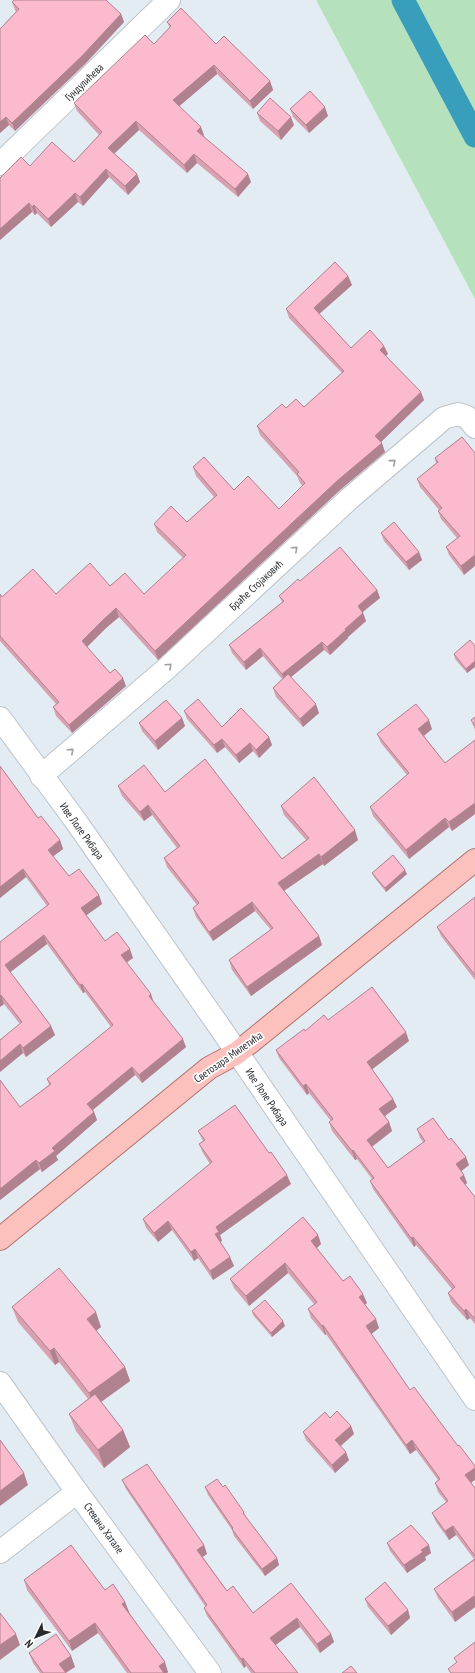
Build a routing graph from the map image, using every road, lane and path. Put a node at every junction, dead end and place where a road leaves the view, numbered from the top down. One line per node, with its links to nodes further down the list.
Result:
1 (169, 0): 2 (street, Гундулићева)
2 (0, 164)
3 (475, 427): 5 (street, Браће Стојаковић, one-way to 3)
4 (0, 718): 5 (street, Иве Лоле Рибара)
5 (41, 776): 7 (street, Иве Лоле Рибара)
6 (475, 860): 7 (main road, Светозара Милетића)
7 (237, 1053): 8 (main road, Светозара Милетића); 10 (street, Иве Лоле Рибара)
8 (0, 1239)
9 (0, 1383): 11 (street, Стевана Хатале)
10 (475, 1399)
11 (77, 1492): 12 (street); 13 (street, Стевана Хатале)
12 (0, 1552)
13 (210, 1673)

